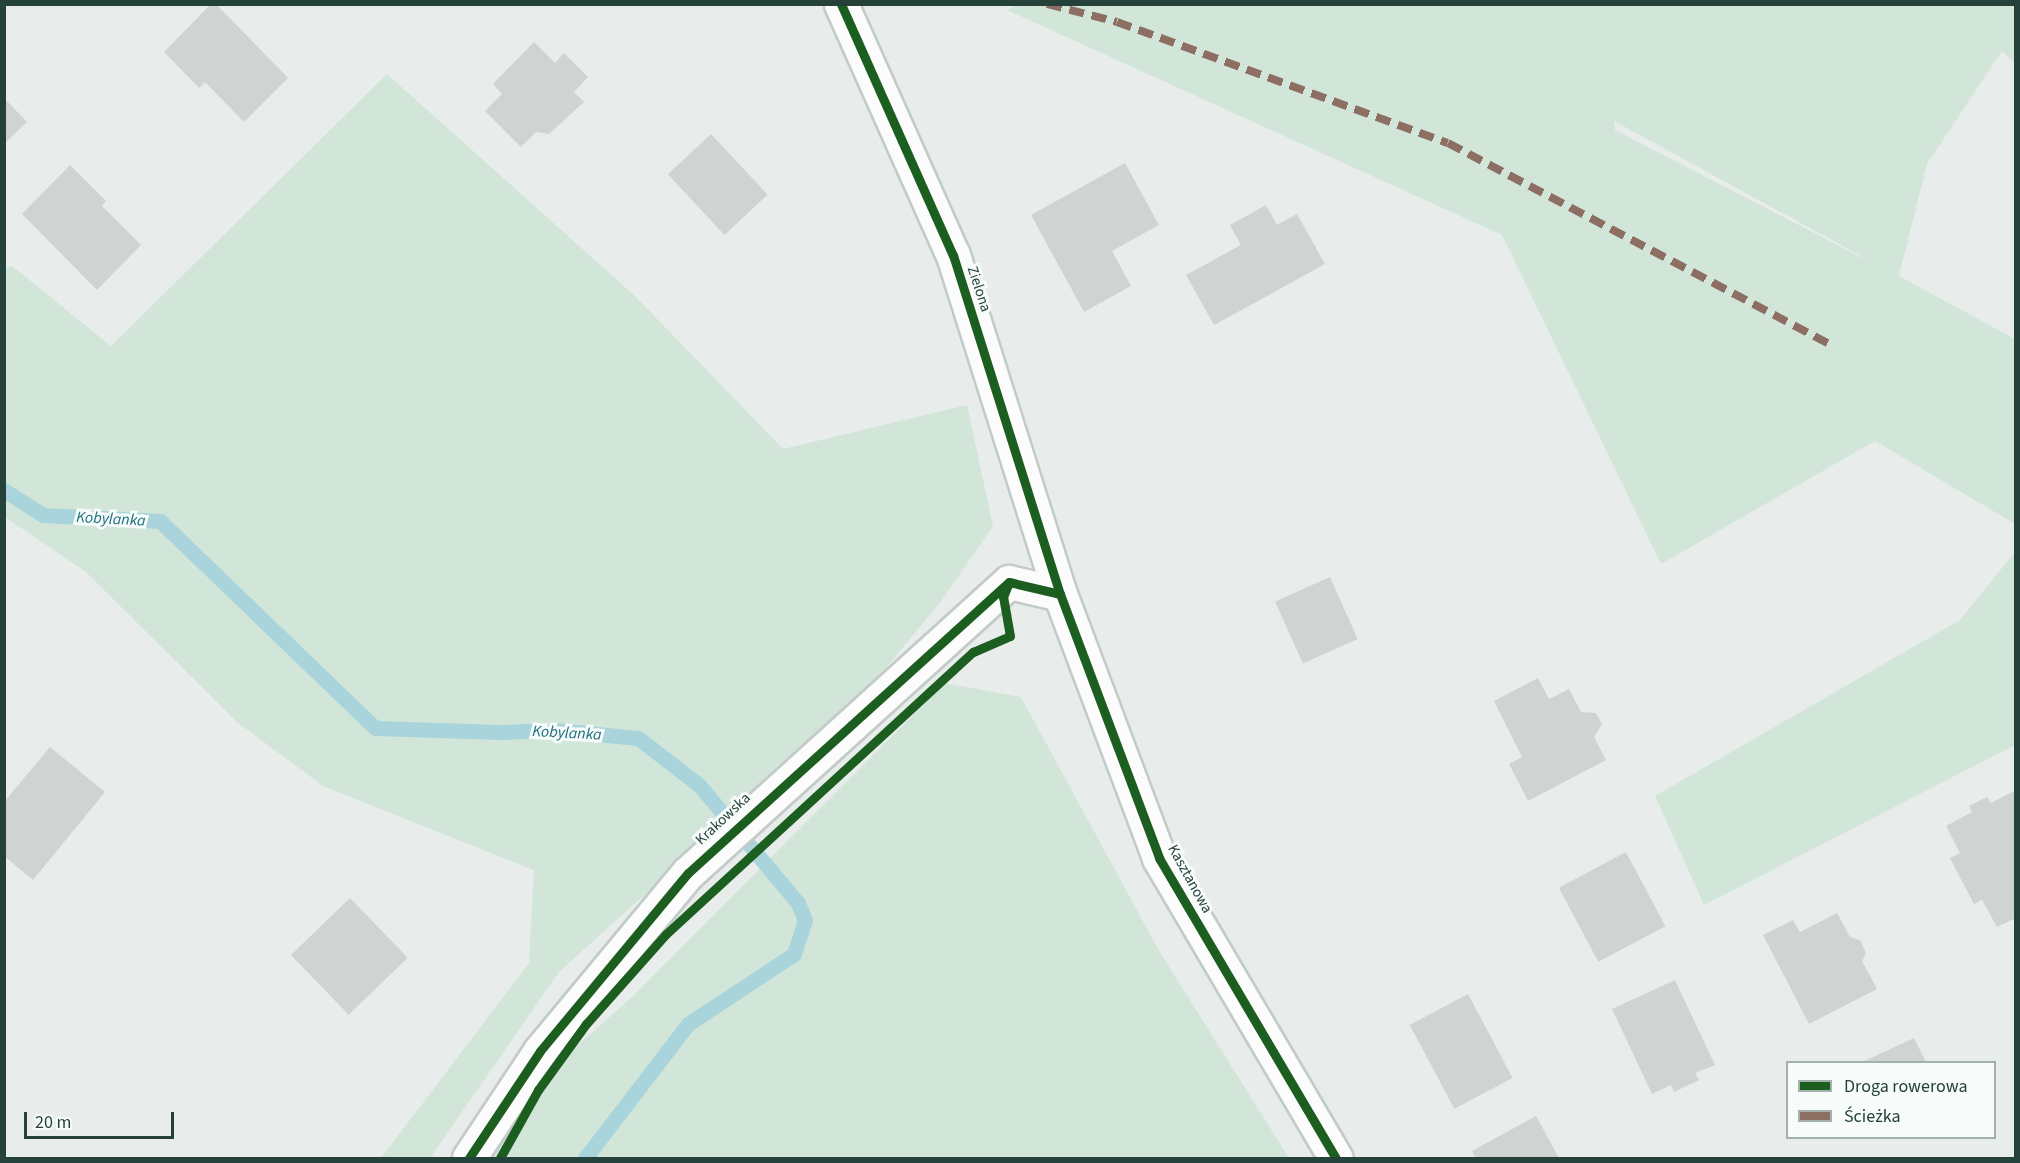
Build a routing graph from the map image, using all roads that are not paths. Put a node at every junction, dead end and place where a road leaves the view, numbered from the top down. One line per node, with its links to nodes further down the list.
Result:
1 (841, 4): 2 (street, Zielona)
2 (1060, 594): 3 (street, Krakowska); 4 (street, Kasztanowa)
3 (469, 1158)
4 (1336, 1158)

